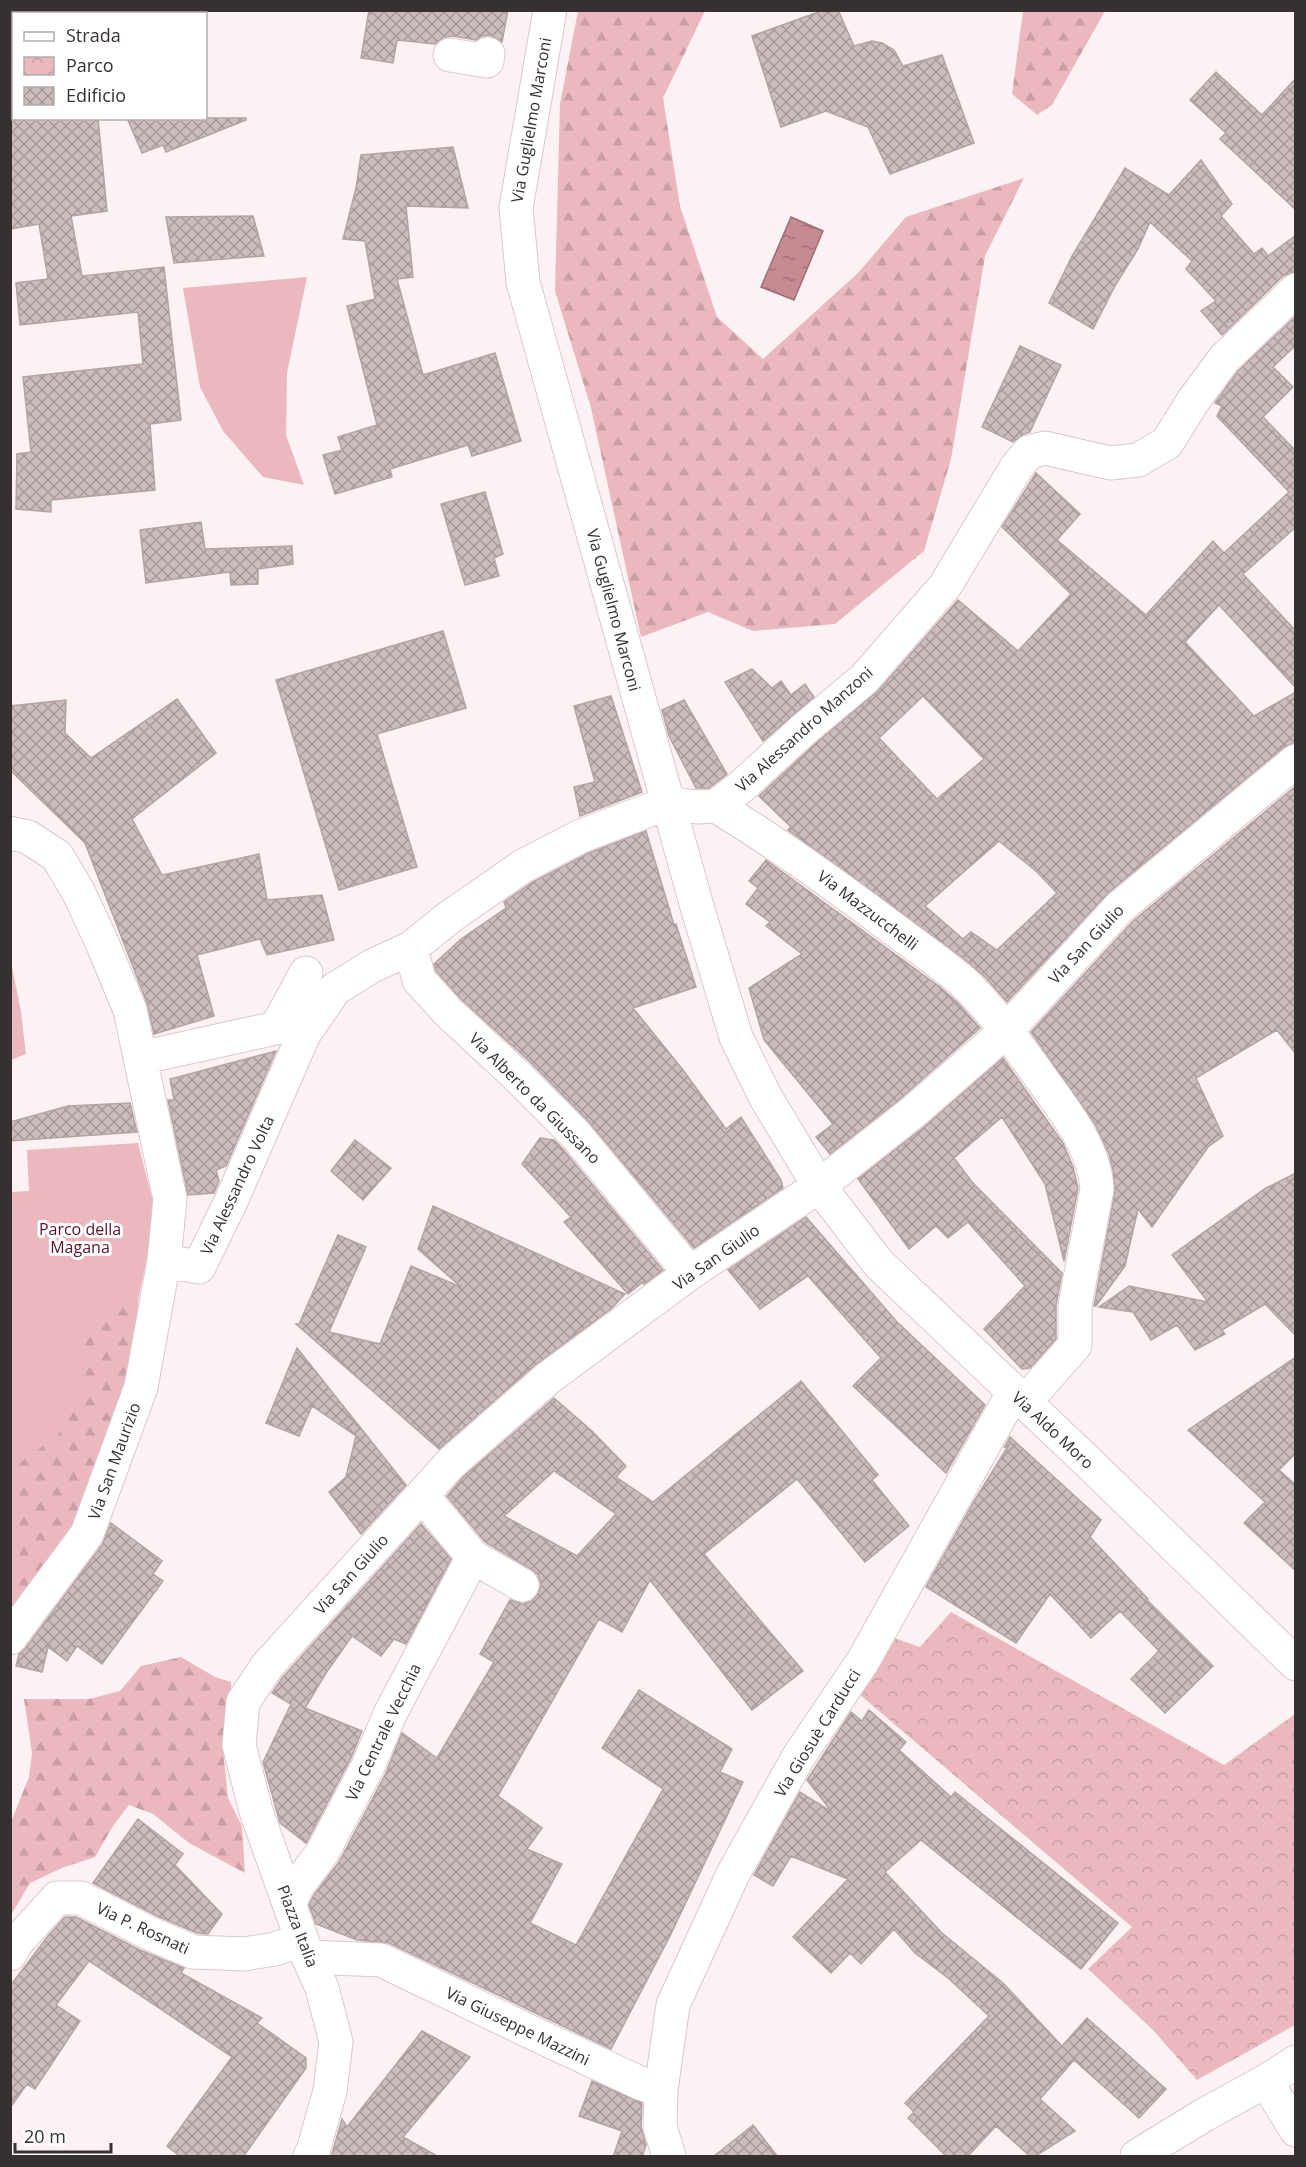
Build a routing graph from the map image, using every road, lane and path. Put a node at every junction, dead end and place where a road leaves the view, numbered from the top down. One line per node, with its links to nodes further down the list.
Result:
1 (550, 10): 6 (street, Via Guglielmo Marconi)
2 (488, 54): 3 (street)
3 (450, 55)
4 (1296, 290): 7 (street, Via Alessandro Manzoni)
5 (1296, 761): 11 (street, Via San Giulio)
6 (668, 803): 7 (street); 9 (street, Via Alessandro Volta); 13 (street, Via Guglielmo Marconi)
7 (716, 806): 11 (street, Via Mazzucchelli)
8 (10, 833): 12 (street)
9 (411, 948): 14 (street, Via Alessandro Volta); 15 (street, Via Alberto da Giussano)
10 (306, 973): 12 (street)
11 (1006, 1031): 13 (street, Via San Giulio); 16 (street, Via Giosuè Carducci)
12 (140, 1058): 14 (street)
13 (819, 1186): 15 (street, Via San Giulio); 16 (street, Via Aldo Moro)
14 (164, 1261): 20 (street, Via San Maurizio)
15 (690, 1273): 17 (street, Via San Giulio)
16 (1019, 1397): 21 (street, Via Aldo Moro); 28 (street, Via Giosuè Carducci)
17 (423, 1495): 18 (street); 22 (street, Via San Giulio)
18 (473, 1557): 19 (street); 23 (street, Via Centrale Vecchia)
19 (522, 1585)
20 (10, 1638)
21 (1296, 1664)
22 (255, 1811): 23 (street, Piazza Italia)
23 (289, 1904): 24 (street, Piazza Italia)
24 (305, 1948): 25 (street, Via P. Rosnati); 28 (street, Via Giuseppe Mazzini); 30 (street, Piazza Italia)
25 (10, 1954)
26 (1296, 2062): 27 (street)
27 (1266, 2081): 29 (street); 32 (street)
28 (661, 2090): 31 (street)
29 (1296, 2130)
30 (310, 2157)
31 (669, 2157)
32 (1137, 2157)

